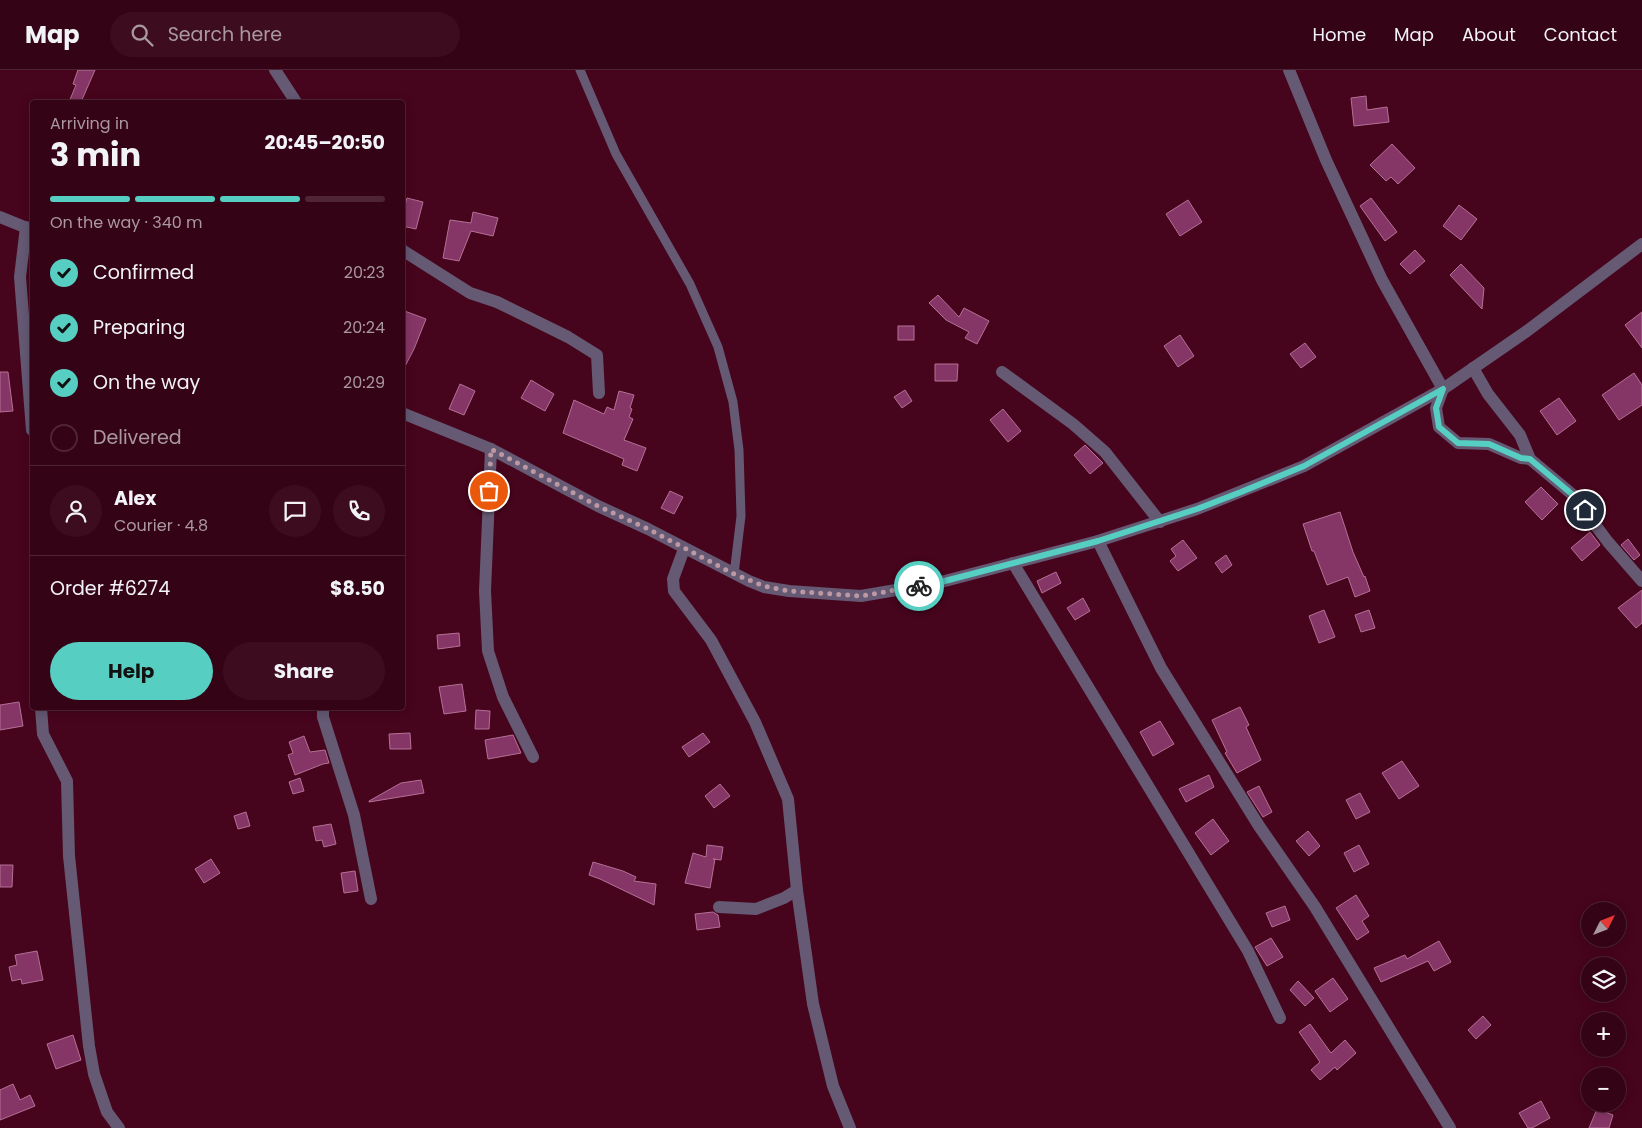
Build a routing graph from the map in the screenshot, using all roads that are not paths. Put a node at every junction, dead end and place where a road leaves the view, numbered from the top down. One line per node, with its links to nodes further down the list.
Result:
1 (275, 70): 4 (street)
2 (580, 70): 21 (lane)
3 (1289, 70): 11 (street)
4 (295, 100)
5 (0, 217): 6 (street)
6 (30, 229): 13 (street)
7 (1642, 244): 9 (street)
8 (405, 252): 12 (street)
9 (1473, 368): 11 (street); 16 (street)
10 (1002, 372): 17 (street)
11 (1443, 389): 16 (street); 17 (street)
12 (599, 393)
13 (30, 404)
14 (405, 414): 15 (street)
15 (491, 449): 19 (street); 25 (street)
16 (1530, 459): 22 (street)
17 (1160, 522): 18 (street)
18 (1098, 541): 20 (street); 32 (street)
19 (684, 548): 21 (street); 26 (street)
20 (1013, 564): 21 (street); 29 (street)
21 (734, 574)
22 (1642, 581)
23 (41, 710): 30 (street)
24 (323, 710): 27 (street)
25 (533, 757)
26 (797, 890): 28 (street); 31 (street)
27 (371, 899)
28 (718, 907)
29 (1280, 1018)
30 (119, 1128)
31 (850, 1128)
32 (1450, 1128)

